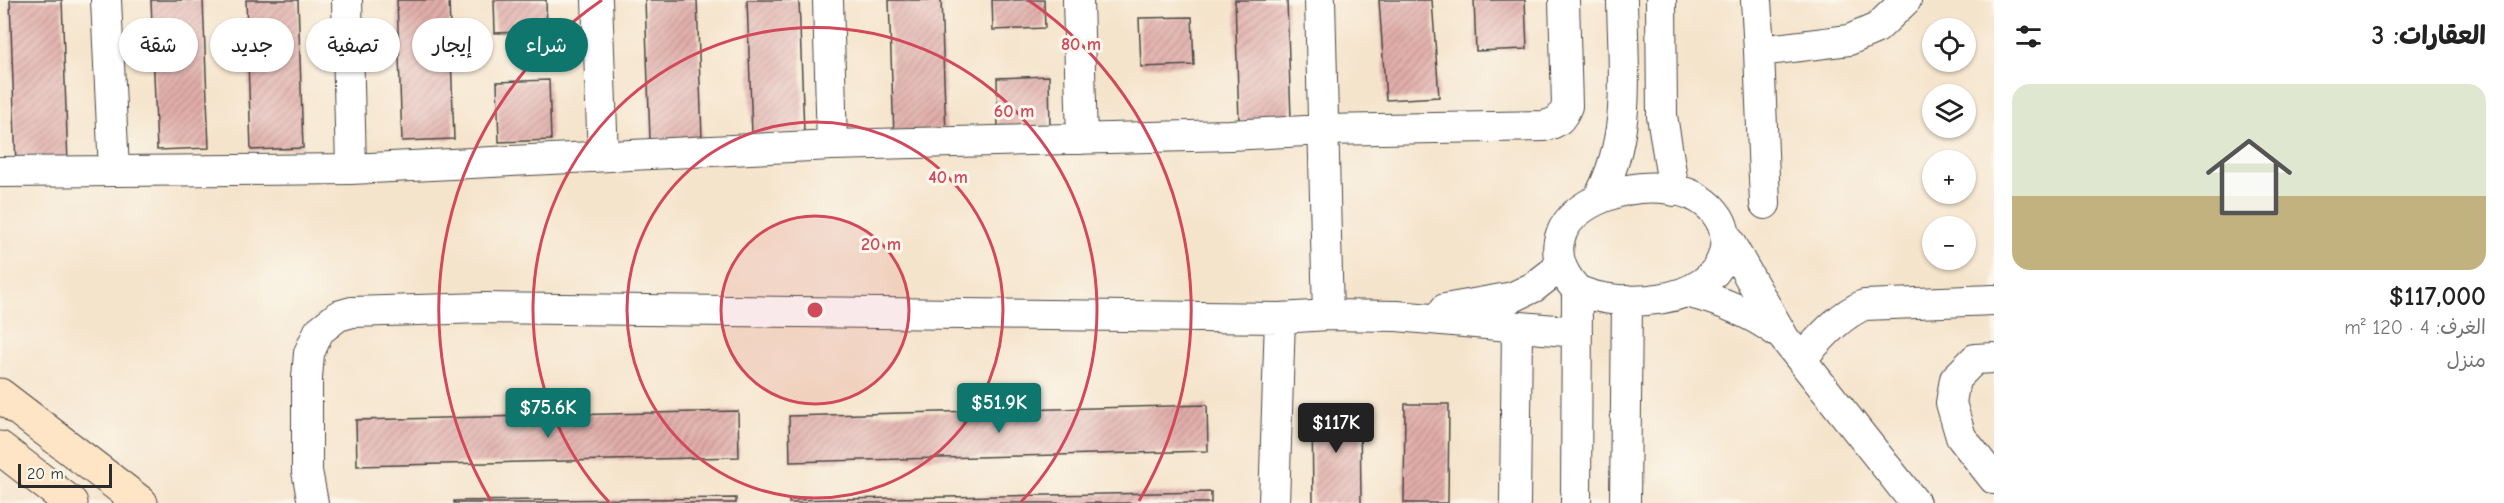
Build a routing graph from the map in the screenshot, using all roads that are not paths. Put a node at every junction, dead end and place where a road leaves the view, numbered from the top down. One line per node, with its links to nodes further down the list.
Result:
1 (106, 0): 18 (street)
2 (347, 0): 17 (street)
3 (597, 0): 16 (street)
4 (828, 0): 15 (street)
5 (1078, 0): 14 (street)
6 (1320, 0): 13 (street)
7 (1564, 0): 13 (street)
8 (1622, 0): 21 (street)
9 (1661, 0): 20 (street)
10 (1756, 0): 12 (street)
11 (1906, 0): 12 (street)
12 (1759, 51): 22 (street)
13 (1324, 130): 14 (street); 28 (street)
14 (1082, 139): 15 (street)
15 (832, 145): 16 (street)
16 (603, 156): 17 (street)
17 (351, 169): 18 (street)
18 (114, 171): 19 (street)
19 (0, 172)
20 (1674, 191): 21 (street); 23 (street)
21 (1598, 199): 24 (street)
22 (1765, 204)
23 (1725, 236): 25 (street); 33 (street)
24 (1569, 278): 26 (street); 29 (street); 32 (street)
25 (1685, 292): 26 (street); 33 (street)
26 (1627, 300): 44 (street)
27 (1994, 300): 33 (street)
28 (1328, 315): 29 (street); 30 (street)
29 (1397, 316): 31 (street)
30 (1280, 318): 40 (street); 41 (street)
31 (1517, 327): 32 (street); 42 (street)
32 (1577, 332): 43 (street)
33 (1793, 348): 45 (street)
34 (1994, 358): 37 (street)
35 (0, 394): 39 (main road)
36 (0, 448): 38 (main road)
37 (1994, 479)
38 (71, 503)
39 (141, 503)
40 (313, 503)
41 (1274, 503)
42 (1515, 503)
43 (1576, 503)
44 (1625, 503)
45 (1915, 503)

